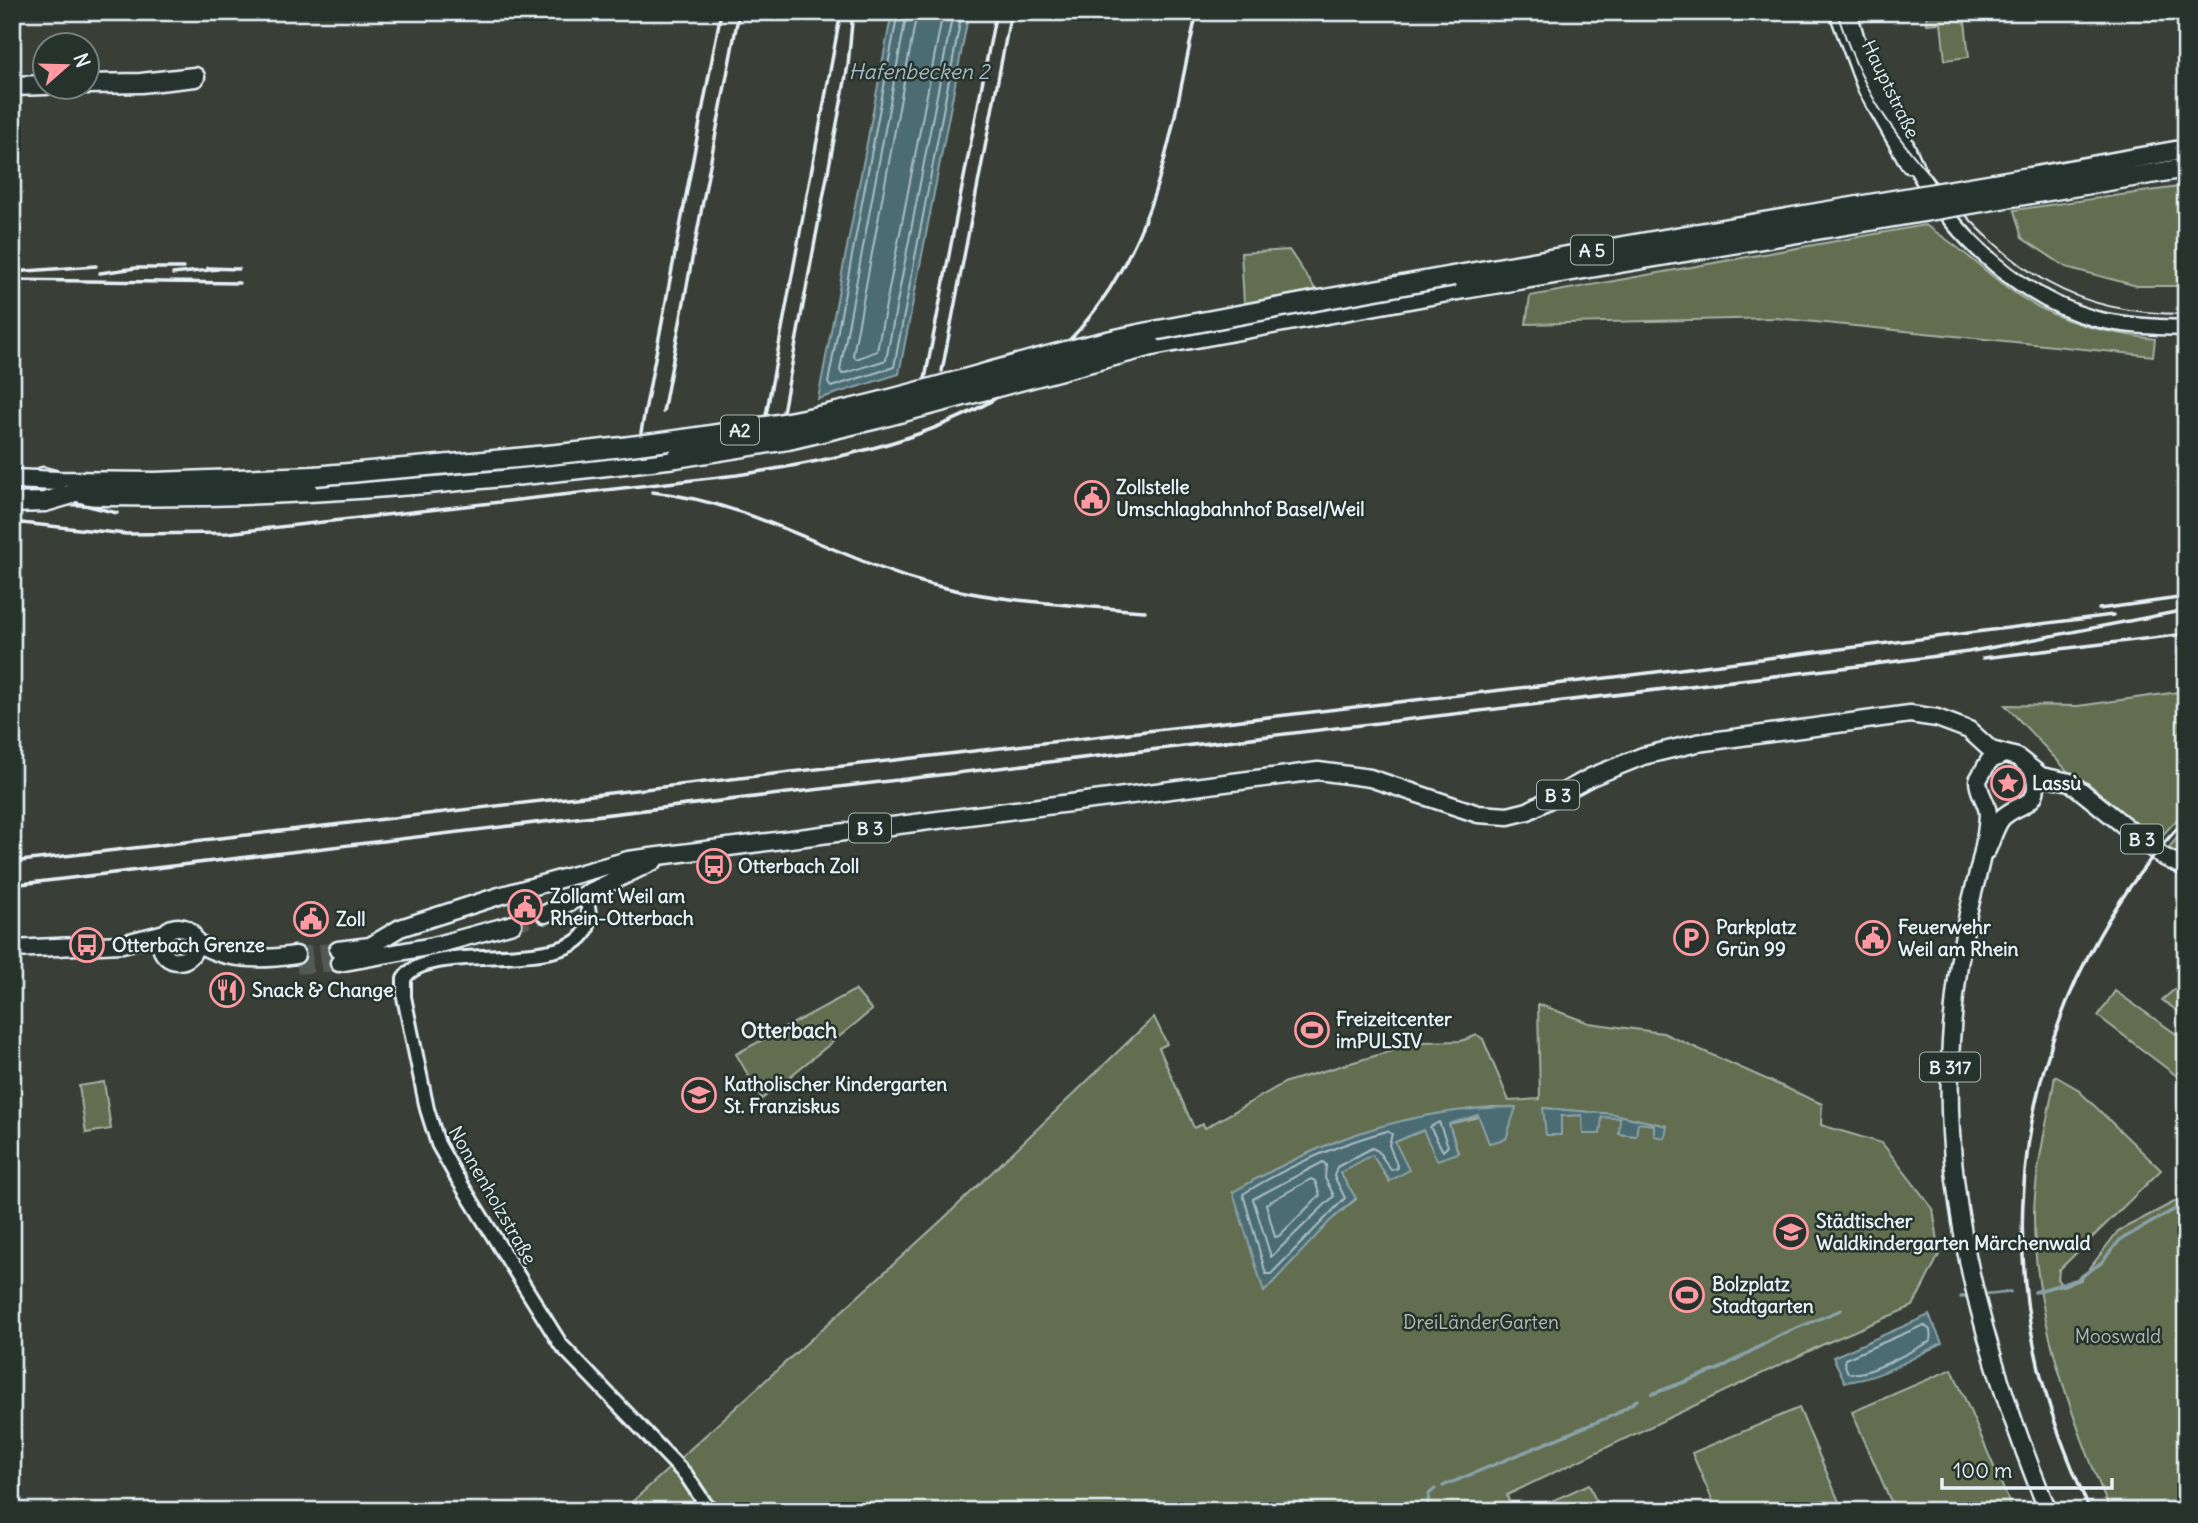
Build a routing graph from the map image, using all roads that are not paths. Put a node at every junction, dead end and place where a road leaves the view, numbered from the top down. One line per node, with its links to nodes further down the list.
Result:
1 (1837, 12): 9 (main road, Hauptstraße)
2 (1850, 12): 9 (main road, Hauptstraße)
3 (195, 77): 4 (highway)
4 (102, 84)
5 (32, 85): 6 (highway)
6 (12, 86)
7 (2186, 149): 10 (highway, A 5)
8 (2186, 168): 10 (highway, A 5)
9 (1921, 177): 11 (main road, Hauptstraße)
10 (2030, 186): 12 (highway, A 5, bridge)
11 (2186, 328)
12 (1154, 339): 15 (highway, A2, bridge)
13 (12, 471): 15 (highway, bridge)
14 (12, 479): 15 (highway, A2, bridge)
15 (63, 488): 16 (highway, A2); 17 (highway, bridge)
16 (12, 492)
17 (12, 503)
18 (1955, 726): 19 (main road, B 3); 20 (main road); 26 (main road, B 3)
19 (2002, 755): 20 (main road); 21 (main road, B 3)
20 (1983, 767): 24 (main road)
21 (2033, 771): 22 (main road, B 3); 23 (main road)
22 (2081, 790): 23 (main road); 28 (main road, B 3)
23 (2034, 795): 25 (main road)
24 (1986, 805): 25 (main road); 27 (main road, B 317)
25 (2010, 813): 27 (main road, B 317)
26 (666, 856): 29 (main road, B 3); 30 (main road, B 3)
27 (1982, 858): 42 (main road, B 317)
28 (2186, 868)
29 (576, 876): 30 (main road); 38 (main road, B 3)
30 (585, 897): 31 (main road, B 3); 41 (street, Nonnenholzstraße)
31 (545, 914)
32 (513, 924): 38 (main road)
33 (166, 933): 34 (main road); 35 (main road); 37 (main road)
34 (122, 944): 36 (main road); 37 (main road)
35 (192, 948): 37 (main road); 40 (main road)
36 (12, 949)
37 (163, 951)
38 (371, 951): 39 (main road)
39 (338, 957)
40 (296, 960)
41 (710, 1511)
42 (2048, 1511)

